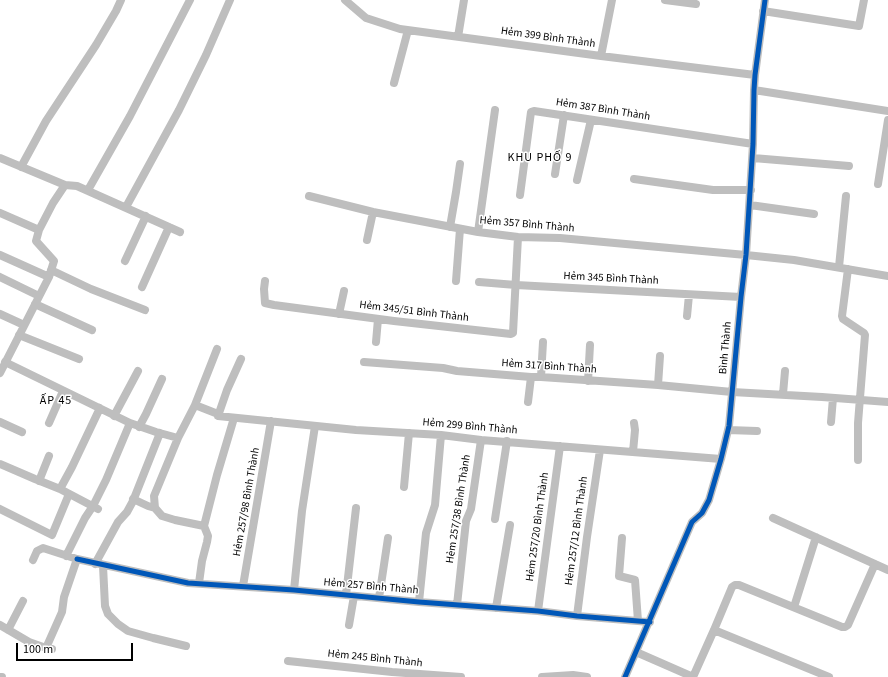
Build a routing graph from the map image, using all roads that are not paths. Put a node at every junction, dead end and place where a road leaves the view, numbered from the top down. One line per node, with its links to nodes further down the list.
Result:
1 (121, 0): 28 (street)
2 (190, 0): 34 (street)
3 (230, 0): 40 (street)
4 (345, 0): 12 (street, Hẻm 399 Bình Thành)
5 (464, 0): 13 (street)
6 (612, 0): 14 (street)
7 (665, 0): 10 (street)
8 (765, 0): 11 (street, Bình Thành)
9 (864, 0): 11 (street)
10 (696, 4)
11 (763, 11): 15 (street, Bình Thành)
12 (408, 30): 13 (street, Hẻm 399 Bình Thành); 16 (street)
13 (458, 37): 14 (street, Hẻm 399 Bình Thành)
14 (601, 56): 15 (street, Hẻm 399 Bình Thành)
15 (755, 75): 17 (street, Bình Thành)
16 (394, 83)
17 (754, 90): 19 (street); 23 (street, Bình Thành)
18 (495, 110): 50 (street)
19 (888, 111)
20 (564, 116): 21 (street, Hẻm 387 Bình Thành); 29 (street); 36 (street, Hẻm 387 Bình Thành)
21 (591, 120): 23 (street, Hẻm 387 Bình Thành); 30 (street)
22 (888, 120): 32 (street)
23 (753, 144): 25 (street, Bình Thành)
24 (0, 158): 28 (street)
25 (753, 158): 27 (street); 35 (street, Bình Thành)
26 (460, 164): 46 (street)
27 (849, 166)
28 (21, 167): 33 (street)
29 (555, 174)
30 (577, 180)
31 (634, 180): 35 (street)
32 (878, 184)
33 (65, 185): 34 (street); 48 (street)
34 (88, 190): 40 (street)
35 (751, 190): 39 (street, Bình Thành)
36 (520, 195)
37 (309, 196): 41 (street, Hẻm 357 Bình Thành)
38 (846, 196): 56 (street)
39 (750, 205): 43 (street); 54 (street, Bình Thành)
40 (126, 207): 44 (street)
41 (373, 212): 46 (street, Hẻm 357 Bình Thành); 52 (street)
42 (0, 213): 48 (street)
43 (814, 214)
44 (146, 216): 45 (street); 55 (street)
45 (169, 227): 49 (street); 65 (street)
46 (450, 227): 47 (street, Hẻm 357 Bình Thành)
47 (460, 229): 50 (street, Hẻm 357 Bình Thành); 62 (street)
48 (39, 230): 58 (street)
49 (180, 232)
50 (478, 232): 51 (street, Hẻm 357 Bình Thành)
51 (518, 237): 54 (street, Hẻm 357 Bình Thành); 64 (street)
52 (366, 240)
53 (0, 255): 58 (street)
54 (746, 255): 56 (street, Hẻm 357 Bình Thành); 68 (street, Bình Thành)
55 (125, 261)
56 (839, 267): 57 (street, Hẻm 357 Bình Thành)
57 (848, 269): 59 (street, Hẻm 357 Bình Thành); 100 (street)
58 (50, 274): 69 (street); 70 (street)
59 (888, 276)
60 (0, 277): 69 (street)
61 (265, 281): 72 (street, Hẻm 345/51 Bình Thành)
62 (456, 281)
63 (479, 282): 64 (street, Hẻm 345 Bình Thành)
64 (516, 285): 67 (street, Hẻm 345 Bình Thành); 74 (street, Hẻm 345/51 Bình Thành)
65 (142, 287)
66 (344, 291): 72 (street)
67 (689, 295): 68 (street, Hẻm 345 Bình Thành); 73 (street)
68 (741, 297): 97 (street, Bình Thành)
69 (37, 300): 75 (street); 76 (street)
70 (145, 310)
71 (0, 314): 75 (street)
72 (339, 314): 74 (street, Hẻm 345/51 Bình Thành)
73 (687, 316)
74 (378, 319): 78 (street)
75 (24, 325): 77 (street)
76 (92, 330)
77 (19, 335): 84 (street); 85 (street)
78 (376, 342)
79 (543, 342): 92 (street)
80 (590, 345): 94 (street)
81 (217, 349): 103 (street)
82 (0, 351): 84 (street)
83 (660, 356): 95 (street)
84 (7, 359): 90 (street); 96 (street)
85 (79, 359)
86 (241, 359): 105 (street)
87 (364, 362): 91 (street, Hẻm 317 Bình Thành)
88 (138, 371): 106 (street)
89 (785, 371): 98 (street)
90 (0, 372)
91 (531, 377): 92 (street, Hẻm 317 Bình Thành); 101 (street)
92 (541, 377): 94 (street, Hẻm 317 Bình Thành)
93 (162, 379): 115 (street)
94 (588, 381): 95 (street, Hẻm 317 Bình Thành)
95 (658, 385): 97 (street, Hẻm 317 Bình Thành)
96 (63, 390): 104 (street); 110 (street)
97 (732, 392): 98 (street, Hẻm 317 Bình Thành); 116 (street, Bình Thành)
98 (783, 394): 99 (street, Hẻm 317 Bình Thành)
99 (833, 398): 100 (street, Hẻm 317 Bình Thành); 111 (street)
100 (860, 400): 102 (street, Hẻm 317 Bình Thành); 130 (street)
101 (528, 402)
102 (888, 402)
103 (195, 405): 105 (street, Hẻm 299 Bình Thành); 122 (street)
104 (100, 408): 106 (street); 134 (street)
105 (218, 415): 107 (street, Hẻm 299 Bình Thành)
106 (114, 416): 112 (street)
107 (234, 418): 108 (street, Hẻm 299 Bình Thành); 144 (street)
108 (271, 421): 114 (street, Hẻm 299 Bình Thành); 155 (street, Hẻm 257/98 Bình Thành)
109 (0, 422): 118 (street)
110 (49, 422)
111 (831, 422)
112 (130, 423): 115 (street); 137 (street)
113 (634, 423): 127 (street)
114 (315, 426): 120 (street, Hẻm 299 Bình Thành); 156 (street)
115 (139, 427): 119 (street)
116 (728, 430): 117 (street); 129 (street, Bình Thành)
117 (758, 431)
118 (22, 432)
119 (160, 433): 122 (street); 136 (street)
120 (409, 433): 121 (street, Hẻm 299 Bình Thành); 133 (street)
121 (440, 435): 123 (street, Hẻm 299 Bình Thành); 161 (street)
122 (178, 438): 138 (street)
123 (481, 440): 124 (street, Hẻm 299 Bình Thành); 162 (street, Hẻm 257/38 Bình Thành)
124 (506, 441): 125 (street, Hẻm 299 Bình Thành); 142 (street)
125 (560, 446): 126 (street, Hẻm 299 Bình Thành); 165 (street, Hẻm 257/20 Bình Thành)
126 (600, 450): 127 (street, Hẻm 299 Bình Thành); 166 (street, Hẻm 257/12 Bình Thành)
127 (633, 452): 129 (street, Hẻm 299 Bình Thành)
128 (49, 456): 132 (street)
129 (721, 459): 168 (street, Bình Thành)
130 (858, 460)
131 (0, 464): 132 (street)
132 (39, 481): 134 (street)
133 (404, 487)
134 (60, 489): 135 (street)
135 (69, 494): 137 (street); 140 (street)
136 (133, 499): 138 (street); 152 (street)
137 (95, 507): 148 (street)
138 (154, 508): 144 (street)
139 (356, 508): 157 (street)
140 (0, 509)
141 (773, 518): 145 (street)
142 (495, 519)
143 (510, 525): 164 (street)
144 (204, 526): 154 (street)
145 (816, 537): 151 (street); 163 (street)
146 (388, 538): 159 (street)
147 (622, 538): 167 (street)
148 (66, 556): 149 (street, Hẻm 257 Bình Thành); 150 (street, Hẻm 257 Bình Thành)
149 (77, 559): 152 (street, Hẻm 257 Bình Thành); 171 (street)
150 (33, 560)
151 (874, 564): 153 (street); 163 (street)
152 (99, 565): 154 (street, Hẻm 257 Bình Thành); 173 (street)
153 (888, 570)
154 (199, 583): 155 (street, Hẻm 257 Bình Thành)
155 (243, 586): 156 (street, Hẻm 257 Bình Thành)
156 (294, 590): 157 (street, Hẻm 257 Bình Thành)
157 (346, 595): 158 (street, Hẻm 257 Bình Thành)
158 (354, 596): 159 (street, Hẻm 257 Bình Thành); 169 (street)
159 (379, 598): 161 (street, Hẻm 257 Bình Thành)
160 (23, 601): 171 (street)
161 (419, 602): 162 (street, Hẻm 257 Bình Thành)
162 (458, 605): 164 (street, Hẻm 257 Bình Thành)
163 (794, 607): 172 (street)
164 (496, 608): 165 (street, Hẻm 257 Bình Thành)
165 (538, 611): 166 (street, Hẻm 257 Bình Thành)
166 (577, 616): 167 (street, Hẻm 257 Bình Thành)
167 (638, 621): 168 (street, Hẻm 257 Bình Thành)
168 (650, 622): 174 (street, Bình Thành)
169 (349, 625)
170 (0, 626): 171 (street)
171 (8, 630)
172 (714, 630): 180 (street); 181 (street)
173 (186, 646)
174 (636, 652): 179 (street, Bình Thành); 180 (street)
175 (288, 661): 176 (street, Hẻm 245 Bình Thành)
176 (461, 677)
177 (542, 677): 178 (street)
178 (587, 677)
179 (625, 677)
180 (693, 677)
181 (829, 677)

